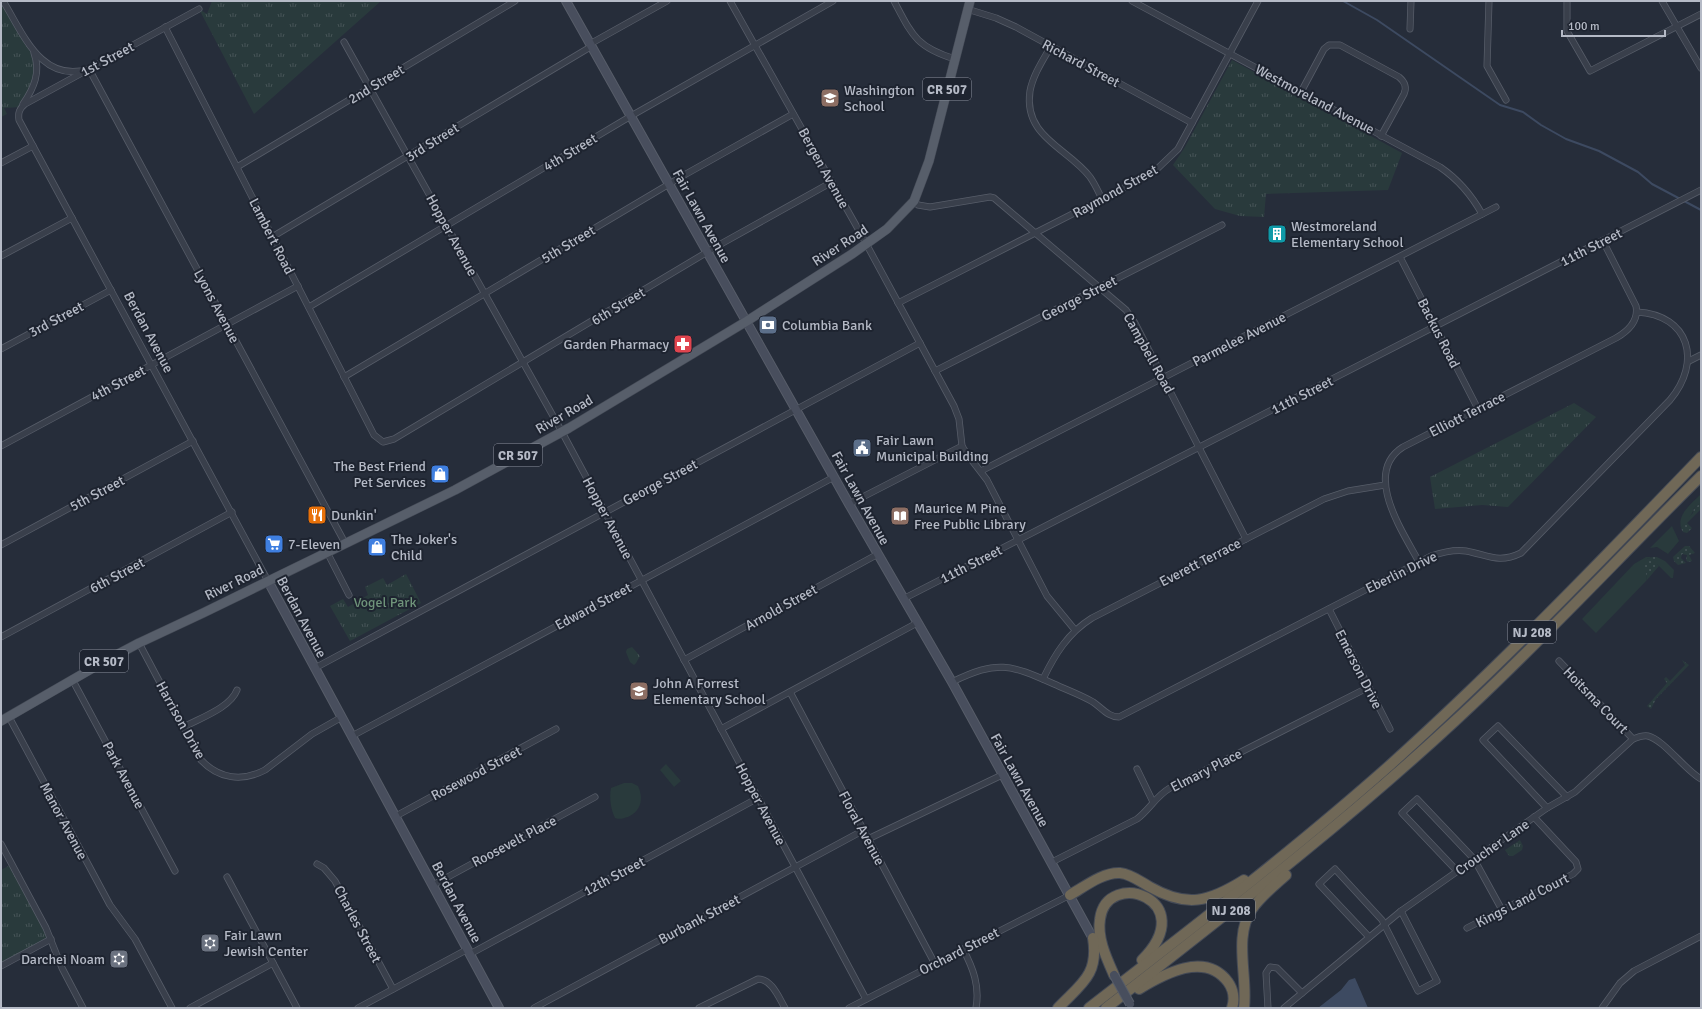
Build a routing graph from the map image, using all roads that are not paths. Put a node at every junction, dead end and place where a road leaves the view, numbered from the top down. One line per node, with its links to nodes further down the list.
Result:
1 (4, 1): 24 (street)
2 (515, 1): 29 (street, 2nd Street)
3 (566, 1): 21 (main road, Fair Lawn Avenue)
4 (667, 1): 21 (street, 3rd Street)
5 (730, 1): 22 (street, Bergen Avenue)
6 (833, 1): 22 (street, 4th Street)
7 (894, 1): 26 (street)
8 (1132, 1): 25 (street, Westmoreland Avenue)
9 (1258, 1): 25 (street, Raymond Street)
10 (1411, 1): 19 (street)
11 (1489, 1): 31 (street)
12 (1567, 1): 17 (street)
13 (1662, 1): 17 (street)
14 (968, 5): 23 (street, Richard Street); 26 (main road, River Road / CR 507)
15 (199, 10): 18 (street, 1st Street)
16 (1701, 14): 17 (street)
17 (1677, 26): 27 (street)
18 (165, 27): 28 (street, 1st Street); 40 (street, Lambert Road)
19 (1410, 29)
20 (344, 42): 29 (street, Hopper Avenue)
21 (591, 45): 34 (main road, Fair Lawn Avenue); 38 (street, 3rd Street)
22 (755, 45): 33 (street, Bergen Avenue); 34 (street, 4th Street)
23 (1051, 46): 35 (street, Richard Street); 44 (street)
24 (32, 49): 28 (street); 32 (street)
25 (1230, 54): 30 (street, Westmoreland Avenue); 35 (street, Raymond Street)
26 (955, 59): 45 (main road, River Road / CR 507)
27 (1701, 68)
28 (89, 69): 32 (street, 1st Street); 66 (street, Lyons Avenue)
29 (369, 88): 38 (street, Hopper Avenue); 40 (street, 2nd Street)
30 (1300, 92): 36 (street, Westmoreland Avenue); 36 (street)
31 (1506, 100)
32 (20, 109): 37 (street, Berdan Avenue)
33 (793, 114): 41 (street, Bergen Avenue); 42 (street, 5th Street)
34 (630, 116): 42 (main road, Fair Lawn Avenue); 49 (street, 4th Street)
35 (1192, 123): 44 (street, Raymond Street)
36 (1381, 136): 47 (street, Westmoreland Avenue)
37 (33, 146): 39 (street); 48 (street, Berdan Avenue)
38 (408, 156): 49 (street, Hopper Avenue); 52 (street, 3rd Street)
39 (1, 163)
40 (237, 167): 52 (street, Lambert Road)
41 (832, 182): 54 (street, Bergen Avenue); 55 (street, 6th Street)
42 (669, 184): 55 (main road, Fair Lawn Avenue); 61 (street, 5th Street)
43 (1701, 190): 53 (street, 11th Street)
44 (1102, 199): 51 (street, Raymond Street)
45 (914, 201): 51 (street, Campbell Road); 54 (main road, River Road / CR 507)
46 (1496, 207): 47 (street, Parmelee Avenue)
47 (1482, 214): 57 (street, Parmelee Avenue)
48 (72, 218): 56 (street); 60 (street, Berdan Avenue)
49 (446, 225): 61 (street, Hopper Avenue); 63 (street, 4th Street)
50 (1222, 225): 59 (street, George Street)
51 (1036, 232): 59 (street, Campbell Road); 62 (street, Raymond Street)
52 (272, 237): 58 (street, Lambert Road)
53 (1603, 241): 64 (street); 67 (street, 11th Street)
54 (866, 245): 62 (street, Bergen Avenue); 65 (main road, River Road / CR 507)
55 (707, 253): 65 (main road, Fair Lawn Avenue); 72 (street, 6th Street)
56 (1, 256)
57 (1400, 257): 67 (street, Backus Road); 76 (street, Parmelee Avenue)
58 (298, 286): 63 (street, Lambert Road); 66 (street, 4th Street)
59 (1100, 287): 74 (street, George Street); 76 (street, Campbell Road)
60 (111, 290): 69 (street, 3rd Street); 73 (street, Berdan Avenue)
61 (485, 294): 72 (street, Hopper Avenue); 75 (street, 5th Street)
62 (898, 303): 68 (street, Bergen Avenue)
63 (308, 307): 75 (street, Lambert Road)
64 (1637, 312): 71 (street, Eberlin Drive); 78 (street, Elliott Terrace)
65 (747, 322): 77 (main road, Fair Lawn Avenue); 79 (main road, River Road / CR 507)
66 (227, 324): 73 (street, 4th Street); 95 (street, Lyons Avenue)
67 (1436, 326): 78 (street, Backus Road); 84 (street, 11th Street)
68 (920, 343): 74 (street, Bergen Avenue); 77 (street, George Street)
69 (1, 349)
70 (1701, 355): 71 (street)
71 (1689, 361): 99 (street, Eberlin Drive)
72 (523, 362): 79 (street, Hopper Avenue); 81 (street, 6th Street)
73 (152, 365): 80 (street, Berdan Avenue); 82 (street, 4th Street)
74 (936, 371): 83 (street, Bergen Avenue)
75 (344, 377): 81 (street, Lambert Road)
76 (1163, 378): 84 (street, Campbell Road); 86 (street, Parmelee Avenue)
77 (796, 409): 88 (main road, Fair Lawn Avenue); 92 (street, George Street)
78 (1478, 409): 89 (street, Elliott Terrace)
79 (562, 432): 92 (street, Hopper Avenue); 95 (main road, River Road / CR 507)
80 (193, 441): 91 (street, Berdan Avenue); 96 (street, 5th Street)
81 (383, 442)
82 (1, 446)
83 (962, 446): 86 (street); 90 (street)
84 (1199, 448): 93 (street, Campbell Road); 94 (street, 11th Street)
85 (1701, 457): 139 (highway, NJ 208)
86 (981, 472): 94 (street)
87 (1701, 476): 134 (highway, NJ 208)
88 (834, 477): 90 (main road, Fair Lawn Avenue); 100 (street, Edward Street)
89 (1385, 485): 93 (street, Everett Terrace); 99 (street, Elliott Terrace)
90 (849, 504): 98 (main road, Fair Lawn Avenue)
91 (232, 512): 101 (street, Berdan Avenue); 107 (street, 6th Street)
92 (604, 512): 100 (street, Hopper Avenue); 111 (street, George Street)
93 (1246, 539): 106 (street, Everett Terrace)
94 (1018, 540): 103 (street, 11th Street); 106 (street)
95 (345, 543): 97 (main road, River Road / CR 507)
96 (1, 545)
97 (327, 552): 101 (main road, River Road / CR 507); 102 (street)
98 (878, 554): 103 (main road, Fair Lawn Avenue); 109 (street, Arnold Street)
99 (1419, 562): 104 (street, Eberlin Drive)
100 (641, 580): 109 (street, Hopper Avenue); 124 (street, Edward Street)
101 (268, 581): 108 (main road, River Road / CR 507); 111 (main road, Berdan Avenue)
102 (349, 595)
103 (903, 599): 105 (main road, Fair Lawn Avenue)
104 (1329, 609): 112 (street, Eberlin Drive); 115 (street, Emerson Drive)
105 (917, 623): 114 (main road, Fair Lawn Avenue); 117 (street)
106 (1075, 630): 112 (street, Everett Terrace)
107 (1, 637)
108 (139, 643): 113 (main road, River Road / CR 507); 120 (street, Harrison Drive)
109 (684, 660): 122 (street, Hopper Avenue)
110 (1559, 661): 125 (street, Hoitsma Court)
111 (315, 668): 118 (main road, Berdan Avenue)
112 (1043, 679): 114 (street)
113 (72, 680): 119 (main road, River Road / CR 507); 145 (street, Park Avenue)
114 (952, 682): 127 (main road, Fair Lawn Avenue)
115 (1369, 687): 123 (street, Emerson Drive); 132 (street, Elmary Place)
116 (237, 690): 120 (street)
117 (790, 692): 122 (street); 137 (street, Floral Avenue)
118 (342, 717): 120 (street, Harrison Drive); 124 (main road, Berdan Avenue)
119 (5, 719): 169 (street, Manor Avenue)
120 (184, 727)
121 (556, 729): 135 (street, Rosewood Street)
122 (721, 729): 131 (street, Hopper Avenue)
123 (1390, 729)
124 (352, 736): 135 (main road, Berdan Avenue)
125 (1633, 739): 128 (street); 130 (street, Croucher Lane)
126 (1137, 769): 132 (street)
127 (1002, 775): 138 (street); 142 (main road, Fair Lawn Avenue)
128 (1701, 779)
129 (595, 797): 148 (street, Roosevelt Place)
130 (1566, 797): 133 (street, Croucher Lane); 133 (street)
131 (758, 798): 144 (street, Hopper Avenue); 159 (street, 12th Street)
132 (1153, 802): 142 (street, Elmary Place)
133 (1547, 808): 136 (street, Croucher Lane)
134 (1355, 810): 181 (highway, NJ 208); 183 (highway)
135 (396, 816): 148 (main road, Berdan Avenue)
136 (1534, 817): 141 (street, Croucher Lane); 150 (street, Kings Land Court)
137 (864, 830): 138 (street, Floral Avenue); 144 (street, Burbank Street)
138 (868, 839): 161 (street, Floral Avenue)
139 (1298, 843): 149 (highway); 180 (highway, NJ 208)
140 (1, 844): 157 (street)
141 (1474, 859): 146 (street, Croucher Lane); 146 (street); 150 (street)
142 (1052, 862): 149 (main road, Fair Lawn Avenue)
143 (317, 864): 164 (street, Charles Street)
144 (795, 867): 166 (street, Hopper Avenue); 174 (street, Burbank Street)
145 (175, 871)
146 (1457, 871): 151 (street, Croucher Lane)
147 (227, 877): 160 (street)
148 (433, 885): 159 (main road, Berdan Avenue)
149 (1070, 894): 155 (main road, Fair Lawn Avenue); 158 (street, Orchard Street)
150 (1502, 910): 153 (street, Kings Land Court)
151 (1401, 911): 152 (street, Croucher Lane); 152 (street)
152 (1384, 924): 154 (street, Croucher Lane); 154 (street)
153 (1467, 928)
154 (1369, 937): 165 (street, Croucher Lane)
155 (1093, 938): 163 (main road, Fair Lawn Avenue); 179 (highway)
156 (1700, 938): 186 (street)
157 (51, 939): 162 (street); 168 (street)
158 (963, 950): 161 (street, Orchard Street); 178 (street)
159 (469, 952): 164 (street, 12th Street); 173 (main road, Berdan Avenue)
160 (273, 963): 170 (street); 171 (street)
161 (935, 964): 166 (street, Orchard Street)
162 (1, 966)
163 (1114, 975): 167 (main road, Fair Lawn Avenue, bridge); 180 (highway)
164 (393, 989): 172 (street, 12th Street)
165 (1302, 993): 184 (street); 185 (street, Croucher Lane)
166 (866, 999): 177 (street, Orchard Street)
167 (1132, 1007)
168 (83, 1008)
169 (172, 1008)
170 (190, 1008)
171 (297, 1008)
172 (358, 1008)
173 (499, 1008)
174 (534, 1008)
175 (699, 1008): 176 (street)
176 (786, 1008)
177 (849, 1008)
178 (976, 1008)
179 (1058, 1008)
180 (1089, 1008)
181 (1107, 1008): 182 (highway)
182 (1232, 1008)
183 (1244, 1008)
184 (1268, 1008)
185 (1284, 1008)
186 (1602, 1008)

